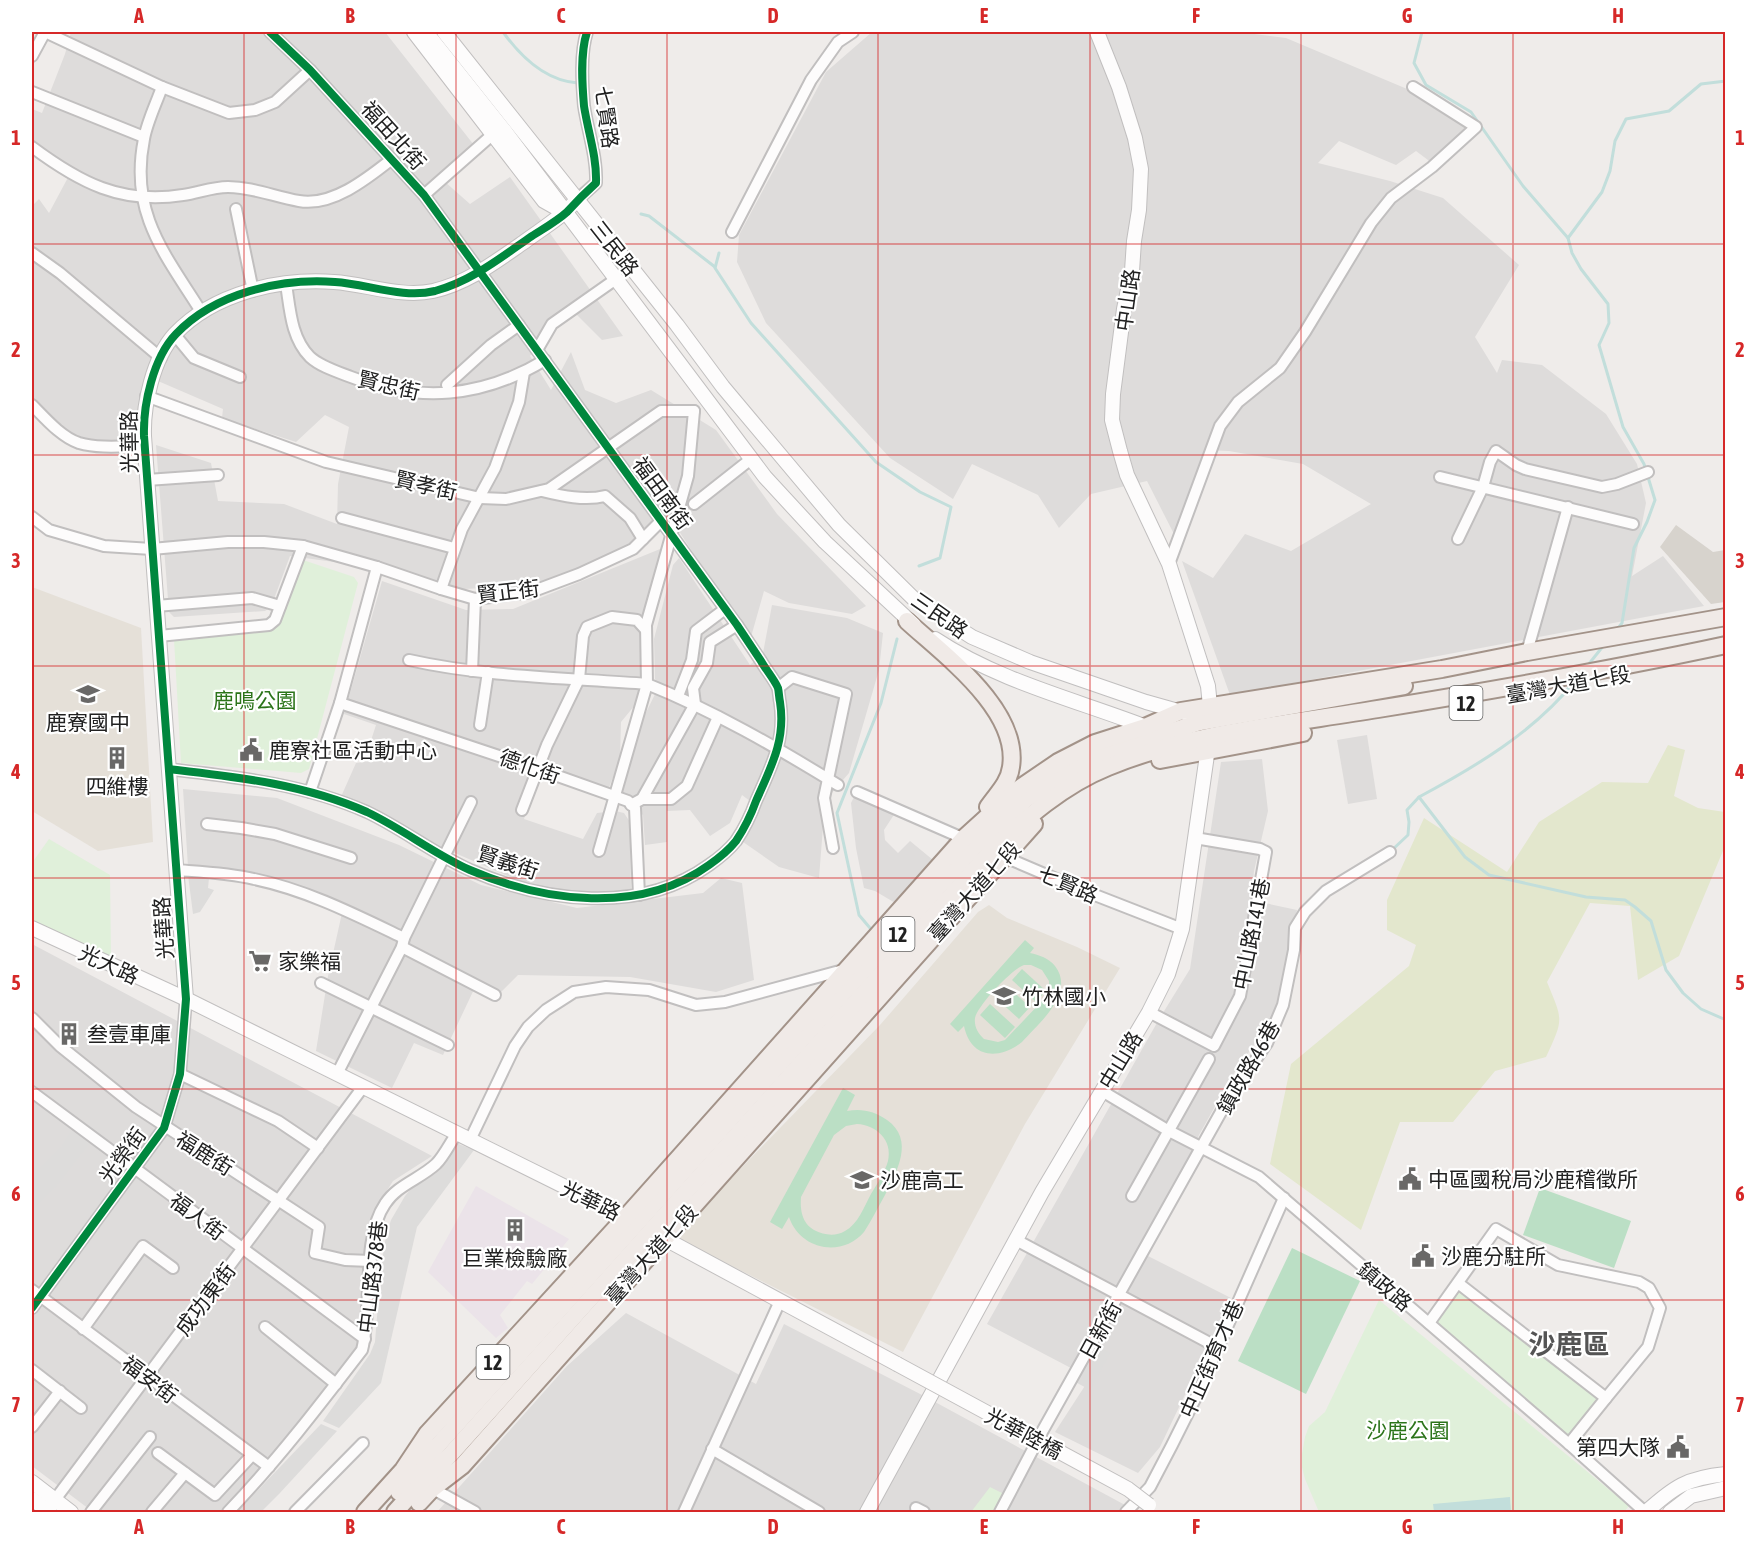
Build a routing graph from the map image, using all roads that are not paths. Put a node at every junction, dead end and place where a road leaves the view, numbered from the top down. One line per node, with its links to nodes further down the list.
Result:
1 (45, 32): 9 (street); 11 (street)
2 (270, 32): 10 (street, 福田北街)
3 (414, 32): 14 (street, 三民路)
4 (426, 32): 22 (street, 三民路)
5 (444, 32): 20 (street, 三民路)
6 (587, 32): 20 (street, 七賢路)
7 (853, 32): 23 (street)
8 (1097, 32): 66 (street, 中山路)
9 (32, 56)
10 (310, 70): 11 (street); 17 (street, 福田北街)
11 (162, 87): 15 (street)
12 (1413, 87): 66 (street)
13 (32, 92): 15 (street)
14 (492, 135): 18 (street); 22 (street, 三民路)
15 (144, 137): 19 (street)
16 (32, 147): 19 (street, 福田北街)
17 (392, 159): 18 (street, 福田北街); 19 (street, 福田北街)
18 (424, 195): 25 (street, 福田北街)
19 (142, 197): 29 (street)
20 (577, 200): 22 (street, 光華路); 38 (street, 三民路)
21 (236, 209): 28 (street)
22 (565, 213): 25 (street, 光華路); 26 (street, 三民路)
23 (732, 232)
24 (32, 254): 33 (street)
25 (481, 272): 27 (street, 光華路); 30 (street, 福田南街)
26 (616, 279): 32 (street); 40 (street, 三民路)
27 (286, 284): 28 (street, 光華路); 35 (street, 賢忠街)
28 (253, 291): 29 (street, 光華路)
29 (202, 313): 31 (street, 光華路)
30 (519, 325): 32 (street, 福田南街); 37 (street)
31 (175, 335): 33 (street, 光華路); 36 (street)
32 (537, 350): 34 (street, 福田南街)
33 (161, 358): 39 (street, 光華路)
34 (544, 360): 35 (street, 賢忠街); 44 (street, 福田南街)
35 (524, 372): 52 (street)
36 (240, 376)
37 (447, 385)
38 (723, 387): 40 (street); 65 (street, 三民路)
39 (146, 396): 43 (street, 光華路); 52 (street, 賢孝街)
40 (709, 401): 42 (street); 45 (street, 三民路)
41 (32, 405): 43 (street)
42 (694, 411): 44 (street, 賢孝街); 59 (street)
43 (145, 446): 49 (street, 光華路)
44 (608, 447): 51 (street, 賢孝街); 57 (street, 福田南街)
45 (752, 459): 53 (street); 68 (street, 三民路)
46 (1648, 472): 50 (street)
47 (218, 475): 49 (street)
48 (1440, 477): 50 (street)
49 (147, 480): 64 (street, 光華路)
50 (1483, 487): 54 (street); 61 (street)
51 (541, 491): 52 (street, 賢孝街); 60 (street)
52 (480, 498): 63 (street)
53 (694, 504)
54 (1568, 507): 58 (street); 81 (street)
55 (32, 517): 64 (street, 賢正街)
56 (342, 518): 63 (street)
57 (661, 521): 59 (street, 福田南街); 60 (street, 賢正街)
58 (1633, 524)
59 (672, 535): 73 (street, 福田南街); 78 (street)
60 (643, 539): 70 (street, 賢正街)
61 (1458, 539)
62 (303, 546): 64 (street, 賢正街); 67 (street, 賢正街); 72 (street)
63 (454, 548): 69 (street)
64 (152, 549): 71 (street, 光華路)
65 (878, 563): 68 (street); 94 (street, 三民路)
66 (1169, 564): 98 (street, 中山路)
67 (377, 567): 69 (street, 賢正街); 92 (street)
68 (864, 580): 75 (street, 三民路)
69 (441, 589): 70 (street, 賢正街)
70 (475, 599): 86 (street)
71 (156, 606): 72 (street); 79 (street, 光華路)
72 (280, 606): 79 (street)
73 (725, 609): 76 (street, 福田南街); 91 (street)
74 (1725, 617): 81 (main road, 臺灣大道七段 / 12)
75 (907, 621): 97 (street, 三民路); 116 (main road)
76 (737, 626): 90 (street, 福田南街); 93 (street)
77 (1725, 627): 82 (main road, 臺灣大道七段 / 12)
78 (646, 630): 88 (street); 89 (street)
79 (159, 636): 102 (street, 光華路)
80 (1725, 645): 98 (main road, 臺灣大道七段 / 12)
81 (1527, 652): 85 (main road, 臺灣大道七段 / 12)
82 (1587, 652): 85 (main road, 臺灣大道七段 / 12); 98 (main road, 臺灣大道七段 / 12)
83 (1725, 655): 98 (main road, 臺灣大道七段 / 12)
84 (409, 660): 86 (street)
85 (1442, 669): 98 (main road, 臺灣大道七段 / 12)
86 (472, 671): 87 (street)
87 (488, 672): 88 (street); 96 (street)
88 (579, 678): 89 (street); 103 (street)
89 (647, 684): 91 (street); 108 (street)
90 (778, 688): 101 (street, 福田南街); 104 (street)
91 (678, 696): 93 (street)
92 (340, 703): 103 (street, 德化街); 106 (street)
93 (694, 704): 95 (street); 109 (street)
94 (1181, 711): 97 (main road, 臺灣大道七段 / 12); 98 (main road, 臺灣大道七段 / 12)
95 (718, 717): 101 (street); 109 (street)
96 (480, 725)
97 (1145, 727): 99 (street, 三民路); 116 (main road, 臺灣大道七段 / 12)
98 (1208, 727): 99 (main road, 臺灣大道七段 / 12); 100 (main road, 臺灣大道七段 / 12); 114 (street, 中山路); 116 (main road, 臺灣大道七段 / 12)
99 (1165, 735): 100 (street, 三民路); 116 (main road, 臺灣大道七段 / 12)
100 (1186, 742): 116 (main road, 臺灣大道七段 / 12)
101 (779, 748): 104 (street); 122 (street, 賢義街)
102 (169, 769): 106 (street, 賢義街); 121 (street, 光華路)
103 (538, 769): 108 (street, 德化街); 112 (street)
104 (828, 778): 105 (street); 115 (street)
105 (838, 784)
106 (310, 792): 119 (street, 賢義街)
107 (857, 792): 116 (street, 七賢路)
108 (615, 796): 111 (street, 德化街); 117 (street)
109 (642, 799): 111 (street)
110 (471, 802): 119 (street)
111 (631, 805): 122 (street)
112 (522, 810)
113 (207, 824): 120 (street)
114 (1194, 838): 124 (street, 中山路); 131 (street, 中山路141巷)
115 (833, 848)
116 (984, 848): 124 (street, 七賢路); 126 (main road, 臺灣大道七段 / 12); 150 (main road, 臺灣大道七段 / 12)
117 (599, 851)
118 (1390, 852): 145 (street, 鎮政路46巷)
119 (444, 857): 122 (street, 賢義街); 125 (street)
120 (351, 858)
121 (176, 870): 125 (street); 129 (street, 光華路)
122 (639, 895)
123 (32, 928): 129 (street, 光大路)
124 (1182, 929): 131 (street, 中山路)
125 (403, 943): 128 (street); 130 (street)
126 (847, 969): 143 (street); 150 (main road, 臺灣大道七段 / 12)
127 (321, 983): 130 (street)
128 (495, 995)
129 (186, 999): 135 (street, 光榮街); 136 (street, 光華路)
130 (371, 1007): 133 (street); 136 (street)
131 (1149, 1012): 138 (street, 中山路)
132 (32, 1018): 140 (street, 福鹿街)
133 (448, 1045)
134 (1209, 1059): 141 (street)
135 (180, 1074): 140 (street, 光榮街); 144 (street)
136 (337, 1074): 137 (street, 光華路)
137 (363, 1087): 142 (street, 光華路); 144 (street, 成功東街)
138 (1102, 1091): 141 (street, 鎮政路); 151 (street, 中山路)
139 (32, 1092): 146 (street, 福人街)
140 (164, 1128): 146 (street, 光榮街); 149 (street, 福鹿街)
141 (1169, 1131): 145 (street, 鎮政路); 147 (street)
142 (457, 1133): 143 (street, 光華路); 153 (street, 中山路378巷)
143 (470, 1140): 150 (street, 光華路)
144 (318, 1148): 149 (street, 成功東街)
145 (1202, 1148): 148 (street, 鎮政路); 157 (street, 日新街)
146 (135, 1169): 152 (street, 福人街); 156 (street, 光榮街)
147 (1132, 1196)
148 (1284, 1197): 160 (street, 鎮政路); 164 (street, 中正街育才巷)
149 (279, 1200): 152 (street, 成功東街); 153 (street, 福鹿街)
150 (645, 1227): 158 (street, 光華路); 177 (main road, 臺灣大道七段 / 12); 183 (main road, 臺灣大道七段 / 12); 183 (main road, 臺灣大道七段 / 12)
151 (1016, 1240): 157 (street); 201 (street, 中山路)
152 (243, 1249): 163 (street, 福人街); 167 (street, 成功東街)
153 (371, 1261): 163 (street, 中山路378巷)
154 (173, 1268): 162 (street)
155 (1458, 1283): 160 (street); 170 (street); 170 (street)
156 (36, 1294): 159 (street, 光榮街); 162 (street, 福安街)
157 (1119, 1296): 164 (street); 202 (street, 日新街)
158 (780, 1300): 165 (street, 光華路); 176 (street)
159 (32, 1308)
160 (1429, 1323): 175 (street, 鎮政路)
161 (265, 1327): 168 (street)
162 (83, 1329): 167 (street, 福安街)
163 (365, 1339): 168 (street, 中山路378巷)
164 (1217, 1347): 203 (street, 中正街育才巷)
165 (897, 1364): 188 (street, 光華陸橋, bridge)
166 (32, 1370): 169 (street)
167 (147, 1377): 179 (street, 福安街); 187 (street, 成功東街)
168 (336, 1384): 180 (street, 中山路378巷)
169 (60, 1391): 171 (street); 172 (street)
170 (1606, 1398): 175 (street)
171 (81, 1408)
172 (32, 1427)
173 (150, 1437): 190 (street)
174 (363, 1443): 193 (street)
175 (1569, 1444): 204 (street, 鎮政路)
176 (712, 1449): 199 (street); 200 (street)
177 (444, 1450): 183 (main road, 臺灣大道七段 / 12); 183 (main road, 臺灣大道七段 / 12)
178 (158, 1453): 181 (street)
179 (252, 1455): 180 (street, 福安街); 181 (street)
180 (269, 1467): 192 (street, 中山路378巷)
181 (185, 1473): 191 (street)
182 (1725, 1474): 204 (street)
183 (417, 1479): 194 (main road, 臺灣大道七段 / 12); 195 (main road, 12); 196 (main road, 12); 197 (main road, 臺灣大道七段 / 12); 198 (street)
184 (32, 1482): 187 (street)
185 (1725, 1488): 205 (street)
186 (32, 1499): 187 (street)
187 (50, 1509): 189 (street)
188 (1151, 1509)
189 (71, 1512)
190 (91, 1512)
191 (152, 1512)
192 (228, 1512)
193 (295, 1512)
194 (365, 1512)
195 (380, 1512)
196 (395, 1512)
197 (411, 1512)
198 (475, 1512)
199 (684, 1512)
200 (819, 1512)
201 (867, 1512)
202 (1000, 1512)
203 (1126, 1512)
204 (1645, 1512)
205 (1670, 1512)

